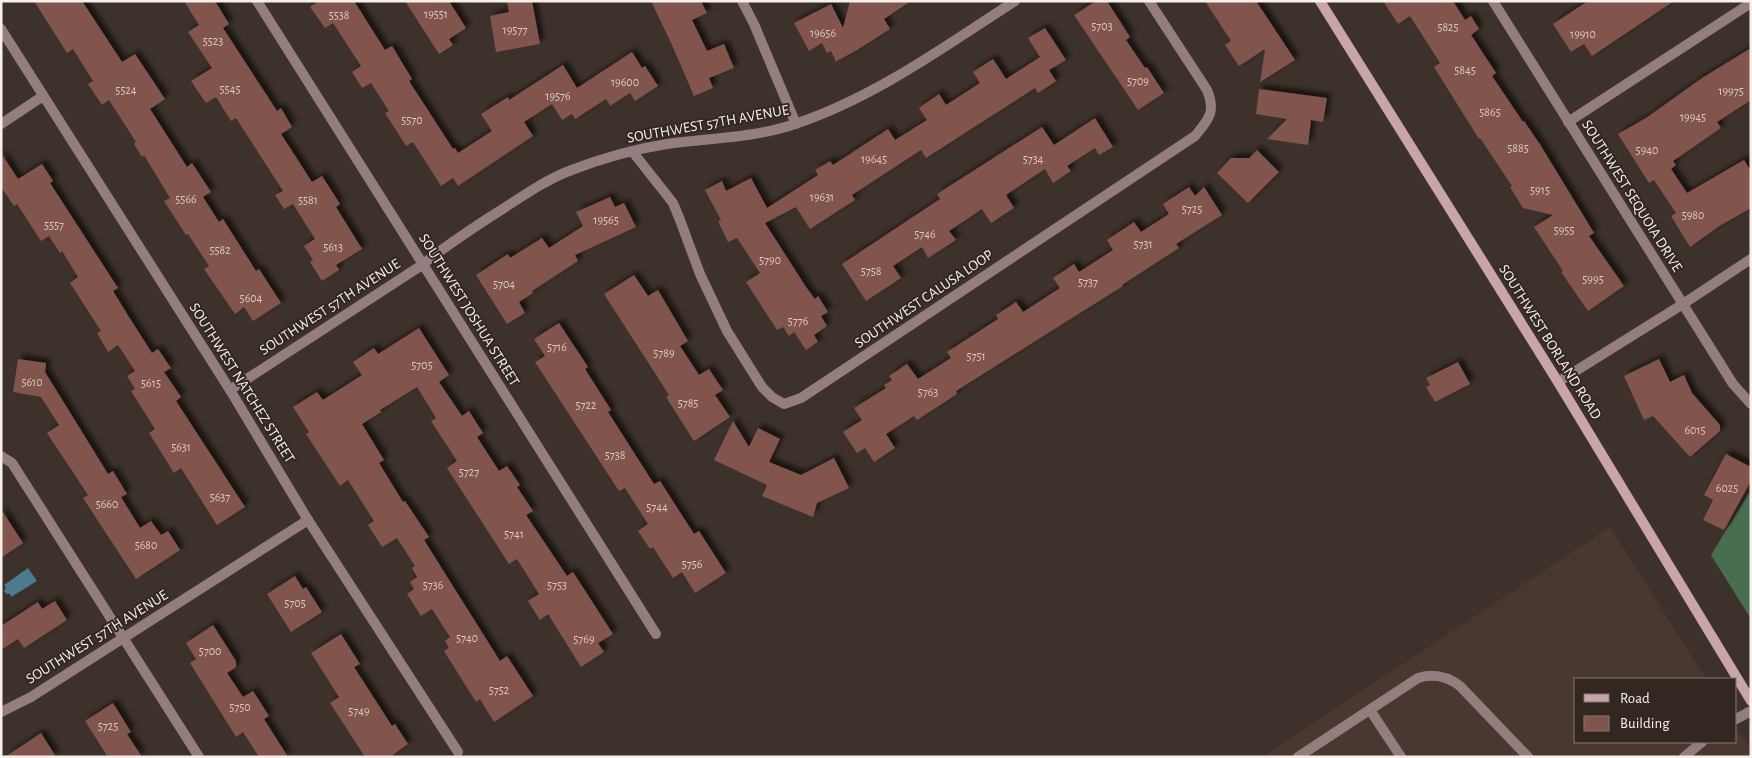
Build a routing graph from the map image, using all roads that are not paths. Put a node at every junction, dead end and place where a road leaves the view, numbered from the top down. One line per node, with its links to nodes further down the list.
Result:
1 (257, 1): 15 (street, SOUTHWEST JOSHUA STREET)
2 (742, 1): 12 (street)
3 (1015, 1): 12 (street, SOUTHWEST 57TH AVENUE)
4 (1149, 1): 13 (street, SOUTHWEST CALUSA LOOP)
5 (1320, 1): 17 (main road, SOUTHWEST BORLAND ROAD)
6 (1493, 1): 10 (street, SOUTHWEST SEQUOIA DRIVE)
7 (1751, 3): 10 (street)
8 (1, 29): 9 (street, SOUTHWEST NATCHEZ STREET)
9 (43, 96): 11 (street); 18 (street, SOUTHWEST NATCHEZ STREET)
10 (1568, 122): 16 (street, SOUTHWEST SEQUOIA DRIVE)
11 (1, 124)
12 (796, 124): 13 (street, SOUTHWEST 57TH AVENUE)
13 (632, 151): 15 (street, SOUTHWEST 57TH AVENUE)
14 (1751, 259): 16 (street)
15 (422, 265): 18 (street, SOUTHWEST 57TH AVENUE); 22 (street, SOUTHWEST JOSHUA STREET)
16 (1683, 304): 17 (street); 19 (street, SOUTHWEST SEQUOIA DRIVE)
17 (1558, 382): 24 (main road, SOUTHWEST BORLAND ROAD)
18 (230, 390): 21 (street, SOUTHWEST NATCHEZ STREET)
19 (1751, 404)
20 (1, 456): 23 (street)
21 (308, 520): 23 (street, SOUTHWEST 57TH AVENUE); 30 (street, SOUTHWEST NATCHEZ STREET)
22 (656, 634)
23 (125, 638): 27 (street, SOUTHWEST 57TH AVENUE); 31 (street)
24 (1751, 701)
25 (1370, 710): 32 (street); 33 (street); 34 (street)
26 (1751, 711): 28 (street)
27 (1, 712)
28 (1737, 718)
29 (1701, 743): 35 (street)
30 (458, 752)
31 (199, 757)
32 (1298, 757)
33 (1401, 757)
34 (1528, 757)
35 (1684, 757)

